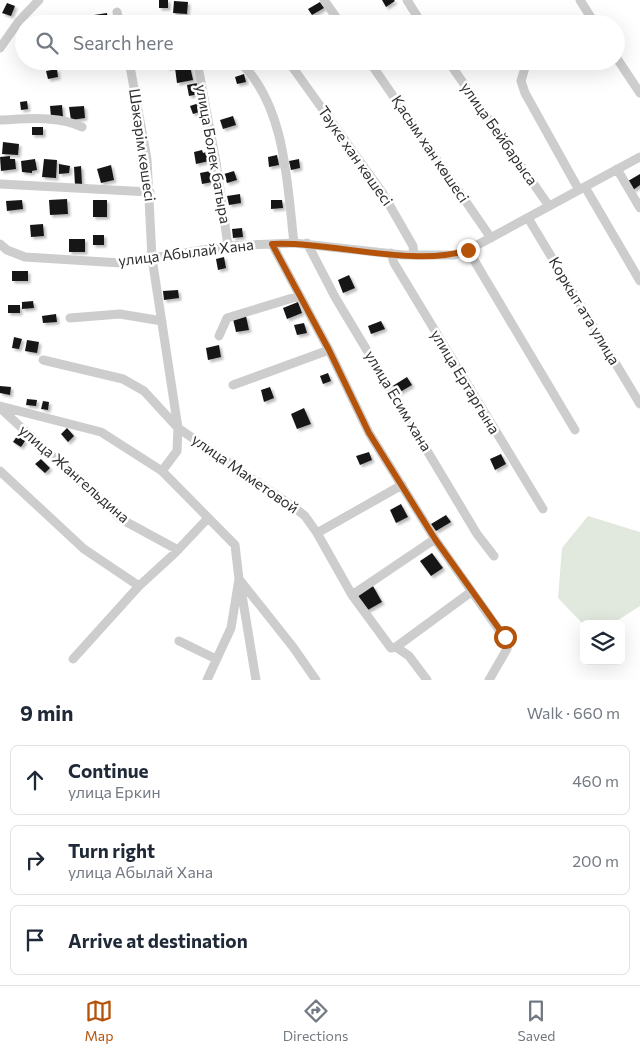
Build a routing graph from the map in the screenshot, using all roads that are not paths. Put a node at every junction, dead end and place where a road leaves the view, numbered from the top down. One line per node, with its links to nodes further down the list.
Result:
1 (39, 0): 6 (street)
2 (324, 0): 8 (street)
3 (407, 0): 9 (street)
4 (580, 0): 10 (street)
5 (116, 12): 7 (street)
6 (25, 15)
7 (117, 15)
8 (335, 15)
9 (416, 15)
10 (589, 15)
11 (15, 27): 12 (street)
12 (0, 48)
13 (131, 70): 28 (street, Шәкәрім көшесі)
14 (199, 70): 36 (street, улица Болек батыра)
15 (248, 70): 33 (street)
16 (294, 70): 40 (street, Тәуке хан көшесі)
17 (375, 70): 32 (street, Қасым хан көшесі)
18 (454, 70): 29 (street, улица Бейбарыса)
19 (524, 70): 27 (street)
20 (625, 70): 21 (street)
21 (640, 93)
22 (0, 120): 23 (street)
23 (82, 127)
24 (640, 157): 25 (street, улица Абылай Хана)
25 (617, 169): 27 (street, улица Абылай Хана); 30 (street)
26 (0, 184): 28 (street)
27 (582, 189): 29 (street, улица Абылай Хана); 42 (street)
28 (150, 192): 41 (street, Шәкәрім көшесі)
29 (549, 206): 31 (street, улица Абылай Хана)
30 (640, 208)
31 (528, 218): 32 (street, улица Абылай Хана); 50 (street, Коркыт ата улица)
32 (491, 238): 38 (street, улица Абылай Хана)
33 (294, 243): 34 (street, улица Абылай Хана); 35 (street, улица Абылай Хана)
34 (307, 243): 39 (street, улица Абылай Хана); 62 (street, улица Есим хана)
35 (272, 244): 36 (street, улица Абылай Хана); 43 (street)
36 (228, 246): 41 (street, улица Абылай Хана)
37 (2, 249): 41 (street, улица Абылай Хана)
38 (468, 250): 40 (street, улица Абылай Хана); 53 (street)
39 (391, 254): 40 (street, улица Абылай Хана); 57 (street, улица Ертаргына)
40 (414, 255)
41 (152, 258): 45 (street, улица Маметовой)
42 (640, 280)
43 (299, 296): 46 (street); 47 (street)
44 (70, 318): 45 (street)
45 (162, 321): 52 (street, улица Маметовой)
46 (219, 336)
47 (329, 350): 49 (street); 56 (street)
48 (43, 360): 52 (street)
49 (233, 385)
50 (640, 404)
51 (0, 407): 55 (street); 61 (street, улица Жангельдина)
52 (178, 428): 55 (street); 59 (street, улица Маметовой)
53 (575, 430)
54 (0, 470): 64 (street)
55 (162, 471): 58 (street)
56 (402, 486): 59 (street); 60 (street)
57 (543, 508)
58 (208, 518): 61 (street); 63 (street)
59 (317, 533): 66 (street, улица Маметовой)
60 (435, 539): 65 (street); 66 (street)
61 (178, 550): 64 (street)
62 (494, 556)
63 (240, 579): 70 (street); 71 (street); 73 (street)
64 (139, 586): 69 (street)
65 (471, 592): 68 (street); 76 (street)
66 (352, 595): 68 (street, улица Маметовой)
67 (179, 641): 70 (street)
68 (396, 647): 75 (street)
69 (73, 659)
70 (216, 659): 72 (street)
71 (310, 676): 74 (street)
72 (207, 680)
73 (256, 680)
74 (316, 680)
75 (427, 680)
76 (489, 680)

